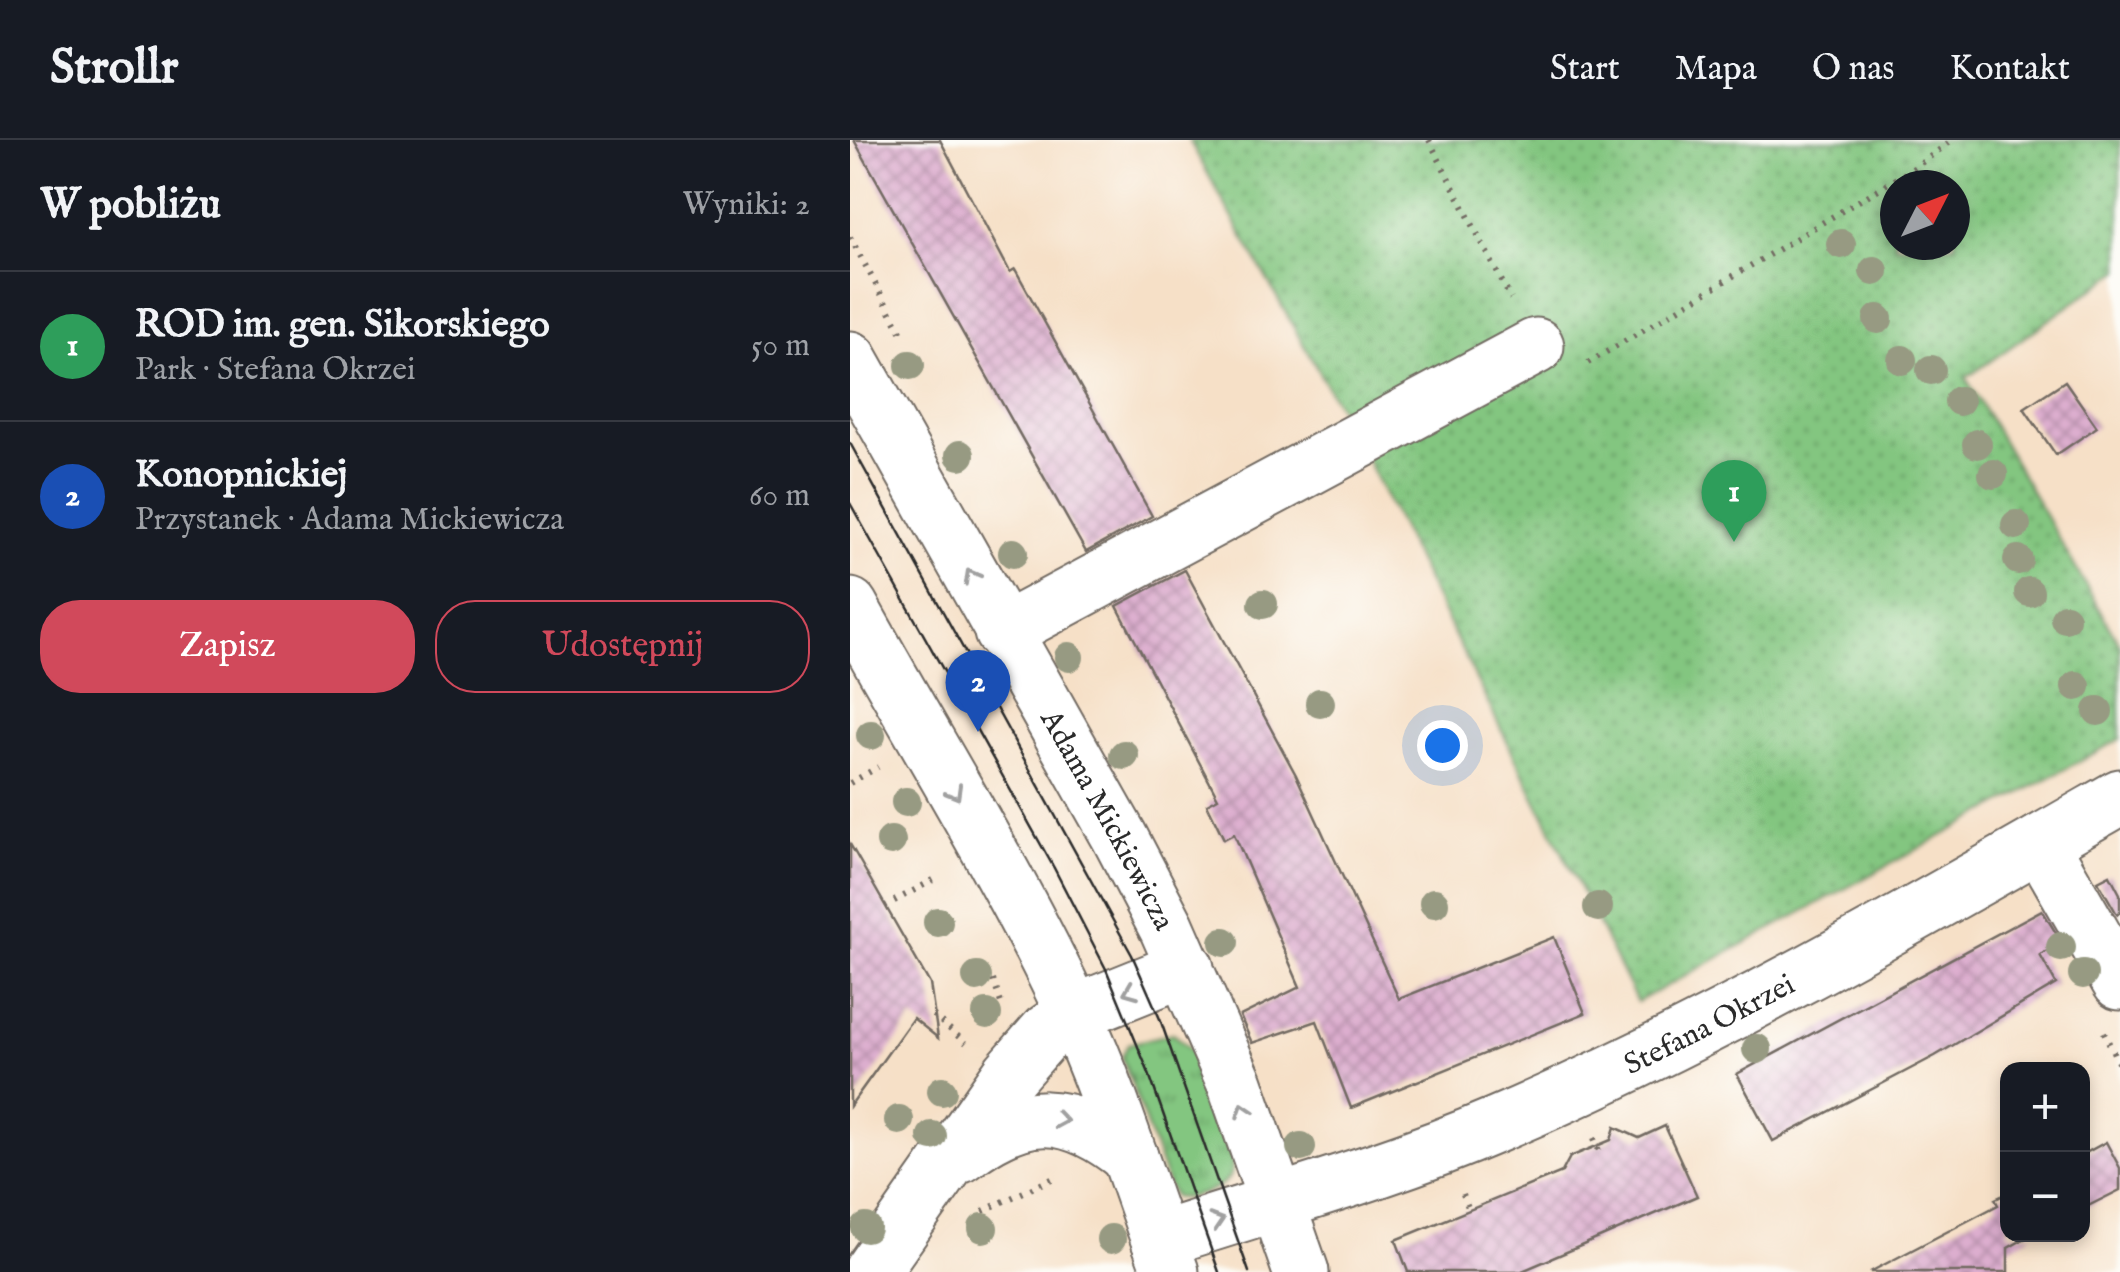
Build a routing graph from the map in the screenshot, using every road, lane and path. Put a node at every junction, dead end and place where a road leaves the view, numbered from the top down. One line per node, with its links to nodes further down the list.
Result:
1 (1429, 140): 3 (path)
2 (1953, 140): 3 (path)
3 (1536, 346): 6 (street)
4 (850, 359): 6 (street, Adama Mickiewicza, one-way to 4)
5 (850, 606): 15 (street, one-way to 15)
6 (1002, 632): 13 (street, Adama Mickiewicza)
7 (878, 767): 8 (path)
8 (850, 783)
9 (2120, 797): 10 (street, Stefana Okrzei)
10 (2040, 843): 14 (street); 21 (street, Stefana Okrzei)
11 (939, 878): 12 (path)
12 (885, 906)
13 (1186, 968): 15 (street, Adama Mickiewicza, one-way to 15); 21 (street, Adama Mickiewicza, one-way to 13)
14 (2120, 982)
15 (1074, 1013): 18 (street); 20 (street, Adama Mickiewicza)
16 (933, 1016): 17 (path)
17 (973, 1048)
18 (1130, 1157): 20 (street, one-way to 18); 23 (street)
19 (1073, 1170): 22 (path)
20 (945, 1171): 24 (street)
21 (1276, 1202): 23 (street, one-way to 21); 25 (street, Adama Mickiewicza)
22 (970, 1222)
23 (1165, 1256)
24 (871, 1272)
25 (1301, 1272)

